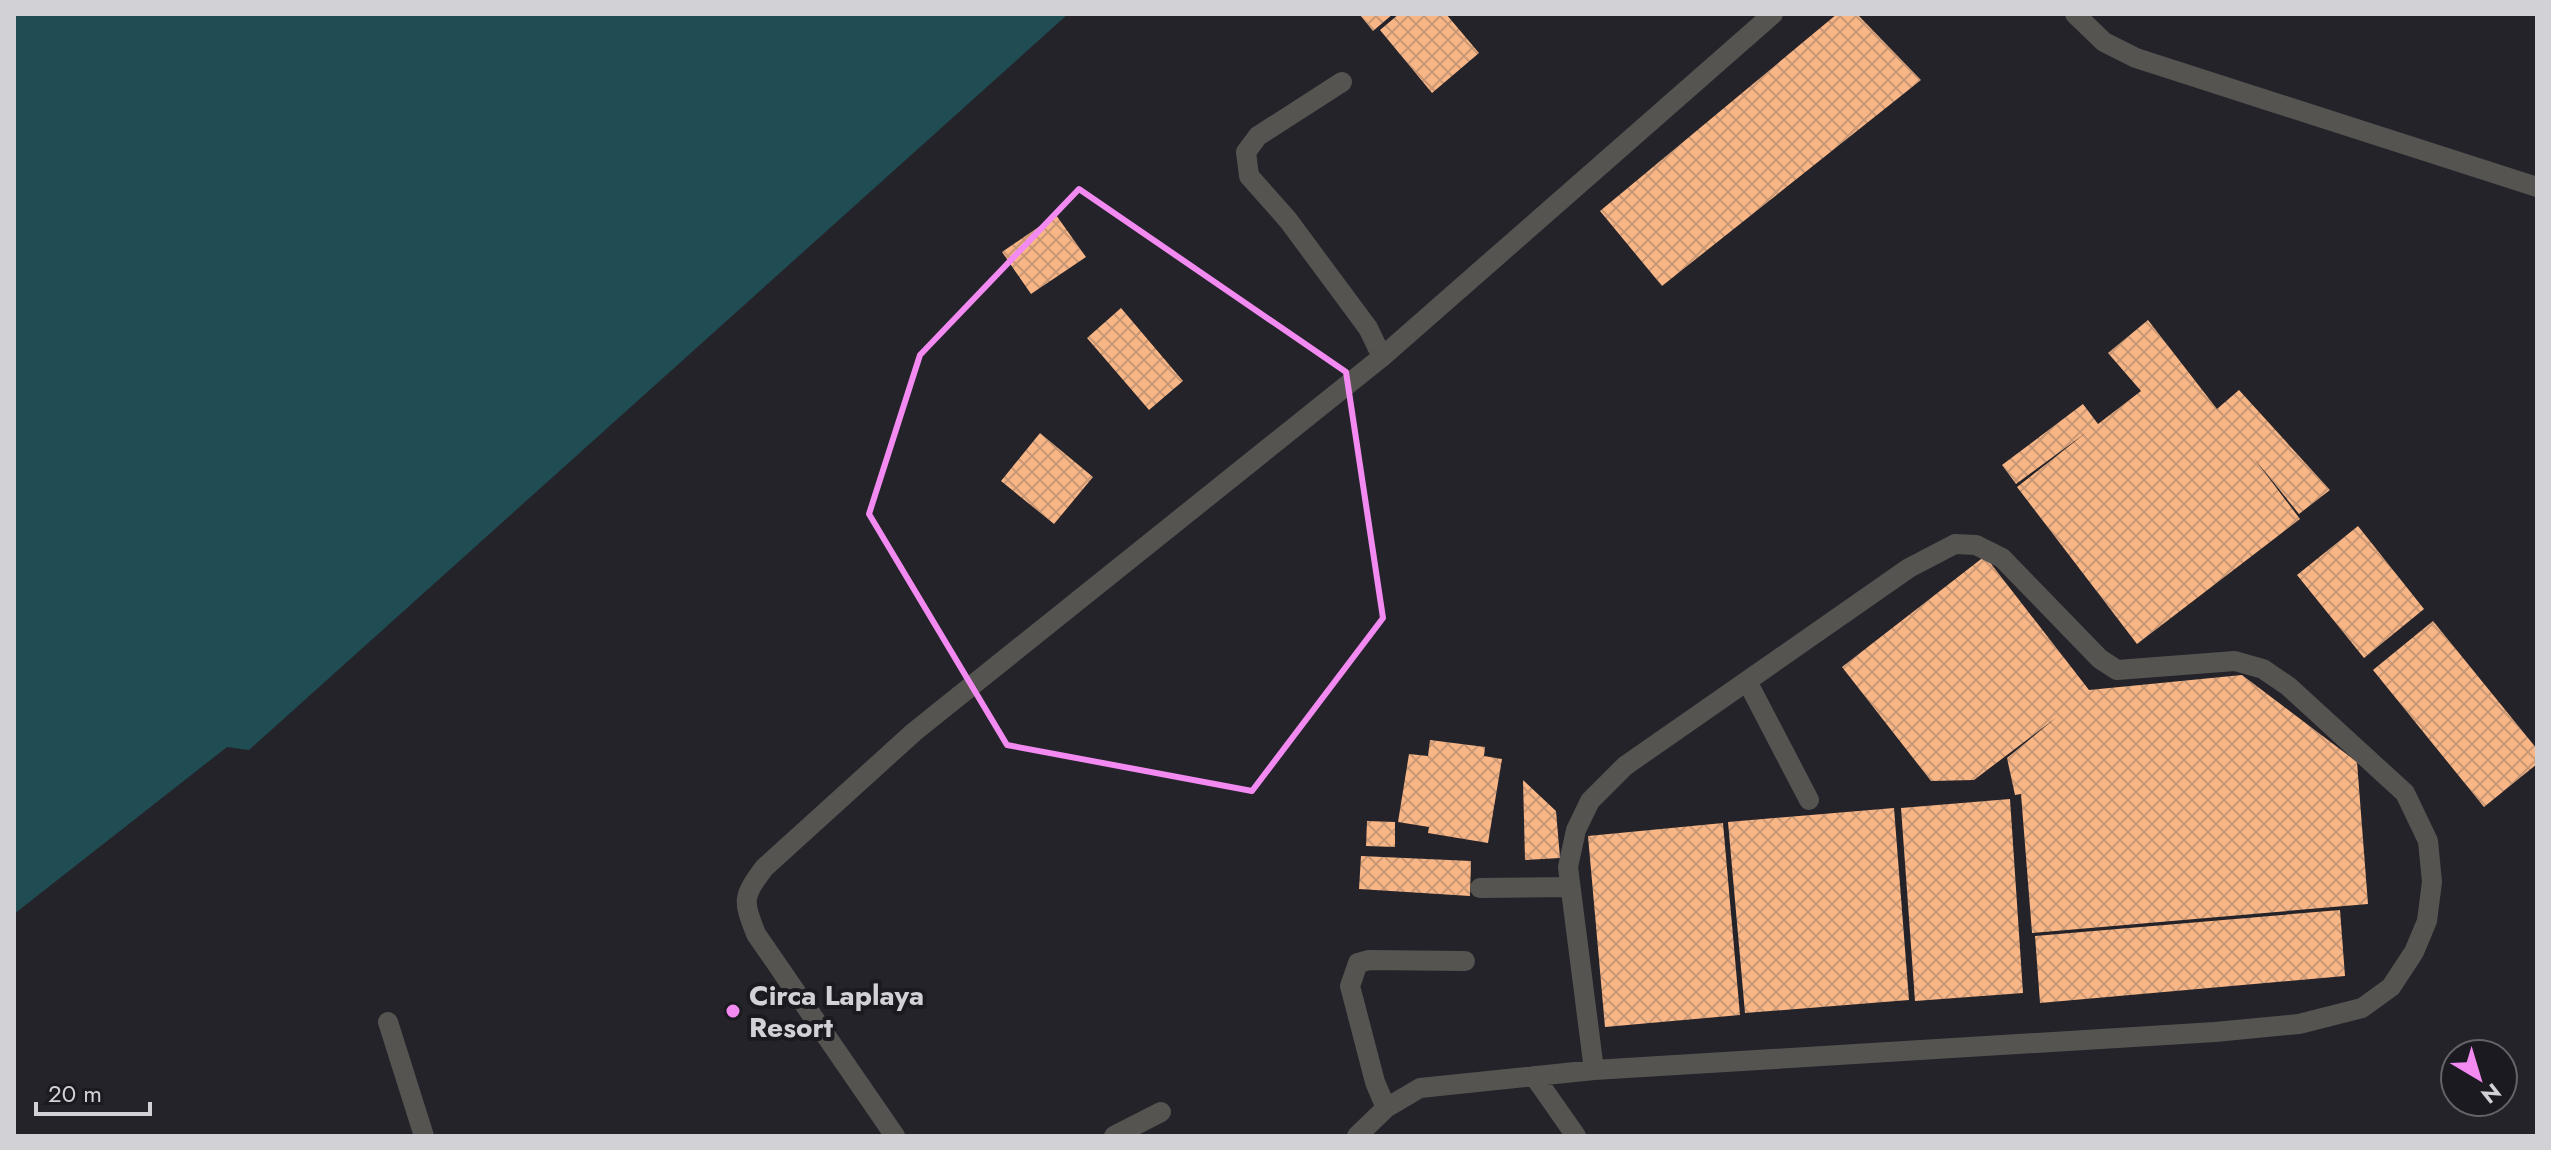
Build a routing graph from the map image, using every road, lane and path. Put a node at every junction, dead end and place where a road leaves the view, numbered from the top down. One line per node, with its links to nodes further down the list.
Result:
1 (1773, 14): 5 (street)
2 (2075, 14): 4 (street)
3 (1342, 82): 5 (street)
4 (2537, 187)
5 (1382, 357): 17 (street)
6 (1747, 681): 7 (street); 8 (street); 12 (street)
7 (1809, 800)
8 (1570, 887): 9 (street); 12 (street)
9 (1480, 888)
10 (1465, 961): 14 (street)
11 (388, 1022): 16 (street)
12 (1594, 1070): 13 (street)
13 (1534, 1076): 14 (street); 20 (street)
14 (1386, 1108): 19 (street)
15 (1161, 1112): 18 (street)
16 (424, 1136)
17 (895, 1136)
18 (1114, 1136)
19 (1357, 1136)
20 (1576, 1136)

